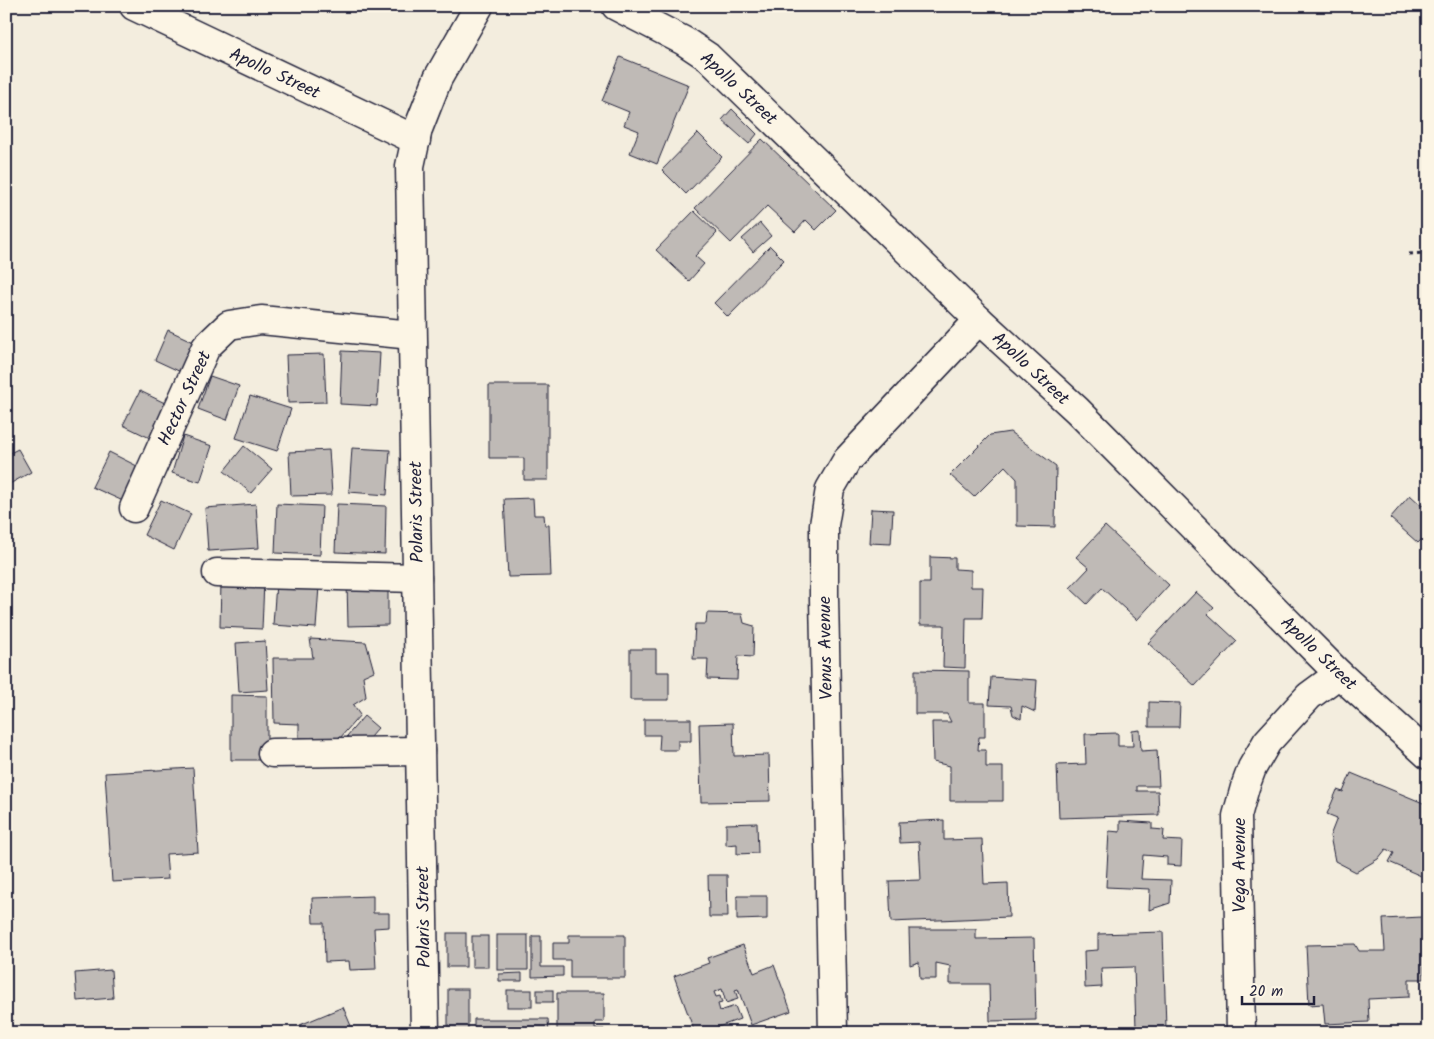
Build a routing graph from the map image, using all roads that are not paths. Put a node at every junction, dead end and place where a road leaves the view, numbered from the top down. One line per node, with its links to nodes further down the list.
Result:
1 (134, 6): 4 (street, Apollo Street)
2 (479, 6): 4 (street, Polaris Street)
3 (616, 6): 5 (street, Apollo Street)
4 (416, 140): 6 (street, Polaris Street)
5 (979, 320): 10 (street, Apollo Street); 15 (street, Venus Avenue)
6 (412, 335): 7 (street, Hector Street); 9 (street, Polaris Street)
7 (134, 508)
8 (217, 573): 9 (street)
9 (417, 578): 11 (street, Polaris Street)
10 (1340, 674): 13 (street, Apollo Street); 16 (street, Vega Avenue)
11 (420, 751): 12 (street); 14 (street, Polaris Street)
12 (272, 753)
13 (1428, 755)
14 (425, 1033)
15 (833, 1033)
16 (1241, 1033)

